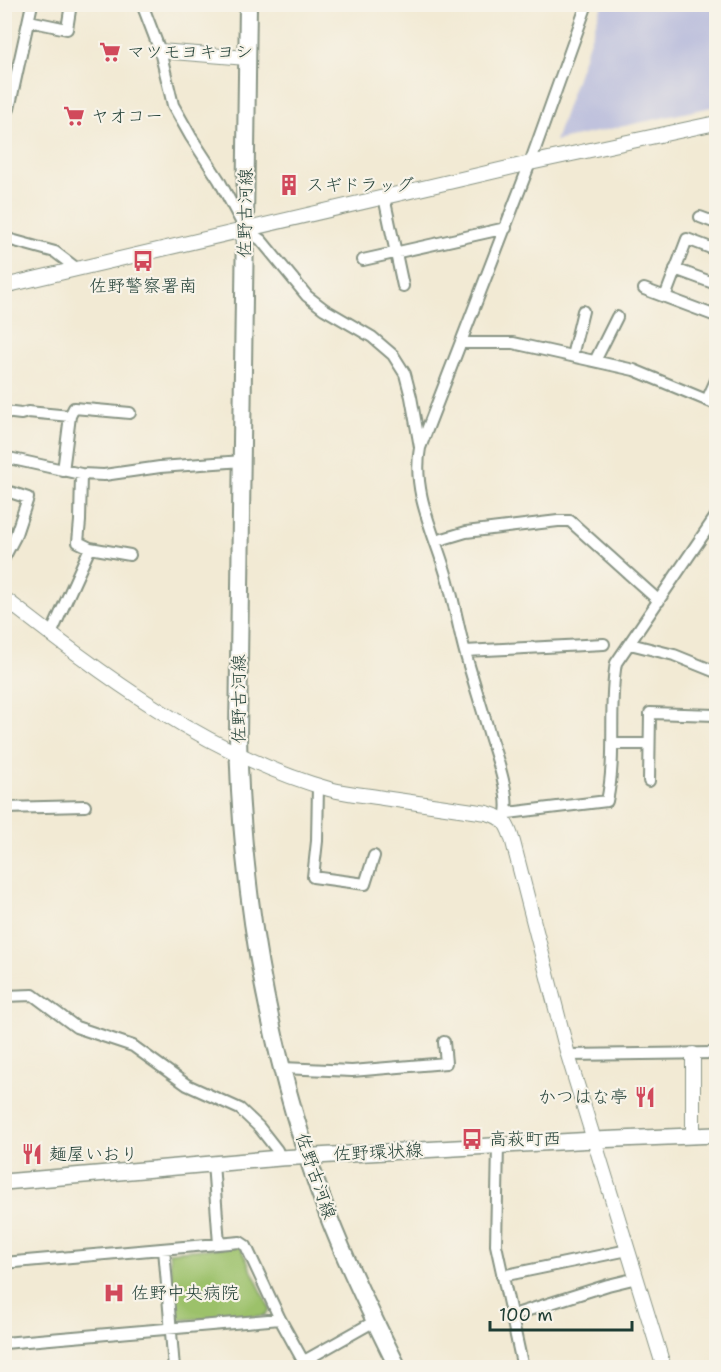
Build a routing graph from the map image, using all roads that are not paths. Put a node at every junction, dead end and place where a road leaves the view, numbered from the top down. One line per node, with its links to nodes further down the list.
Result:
1 (32, 4): 6 (street)
2 (71, 4): 6 (street)
3 (142, 4): 7 (street)
4 (248, 4): 8 (main road, 佐野古河線)
5 (588, 4): 11 (street)
6 (29, 21): 9 (street)
7 (160, 51): 8 (street); 16 (street)
8 (247, 58): 16 (main road, 佐野古河線)
9 (4, 108)
10 (717, 123): 11 (street)
11 (530, 163): 12 (street); 15 (street)
12 (384, 197): 16 (street); 19 (street)
13 (700, 217): 14 (street)
14 (717, 223)
15 (506, 228): 19 (street); 31 (street)
16 (245, 229): 21 (street); 39 (street); 41 (main road, 佐野古河線)
17 (4, 238): 21 (street)
18 (717, 250): 22 (street)
19 (396, 253): 20 (street); 25 (street)
20 (363, 260)
21 (76, 268): 24 (street)
22 (675, 269): 23 (street); 27 (street)
23 (717, 284)
24 (4, 286)
25 (403, 286)
26 (644, 289): 27 (street)
27 (665, 297): 30 (street)
28 (583, 310): 32 (street)
29 (617, 316): 33 (street)
30 (717, 316)
31 (462, 343): 32 (street); 39 (street)
32 (572, 356): 33 (street)
33 (595, 361): 35 (street)
34 (717, 380): 35 (street)
35 (712, 402)
36 (4, 412): 38 (street)
37 (130, 413): 38 (street)
38 (70, 416): 42 (street)
39 (420, 448): 46 (street)
40 (4, 456): 42 (street)
41 (243, 460): 43 (street); 60 (main road, 佐野古河線)
42 (63, 471): 43 (street)
43 (81, 474): 47 (street)
44 (4, 490): 49 (street)
45 (717, 516): 51 (street)
46 (436, 542): 51 (street); 55 (street)
47 (90, 548): 48 (street); 52 (street)
48 (130, 555)
49 (4, 558)
50 (4, 598): 52 (street)
51 (658, 601): 54 (street)
52 (51, 634): 60 (street)
53 (604, 644): 55 (street)
54 (630, 644): 56 (street); 58 (street)
55 (465, 651): 65 (street)
56 (717, 672)
57 (717, 715): 59 (street)
58 (614, 744): 59 (street); 65 (street)
59 (649, 744): 61 (street)
60 (239, 754): 62 (street); 72 (main road, 佐野古河線)
61 (648, 782)
62 (318, 786): 65 (street); 66 (street)
63 (85, 806): 64 (street)
64 (4, 808)
65 (506, 817): 71 (street)
66 (374, 856)
67 (4, 996): 78 (street)
68 (444, 1042): 72 (street)
69 (693, 1053): 70 (street); 71 (street); 74 (street)
70 (717, 1053)
71 (568, 1055): 75 (street)
72 (282, 1068): 77 (main road, 佐野古河線)
73 (717, 1135): 74 (main road, 佐野環状線)
74 (693, 1136): 75 (main road, 佐野環状線)
75 (594, 1140): 76 (main road, 佐野環状線); 83 (street)
76 (498, 1145): 77 (main road, 佐野環状線); 85 (street)
77 (308, 1156): 78 (main road, 佐野環状線); 89 (main road, 佐野古河線)
78 (280, 1158): 79 (main road, 佐野環状線)
79 (213, 1163): 80 (main road, 佐野環状線); 81 (street)
80 (4, 1182)
81 (219, 1244): 82 (street); 88 (street)
82 (164, 1249): 84 (street); 90 (street)
83 (628, 1250): 85 (street); 86 (street)
84 (4, 1263)
85 (502, 1276): 87 (street)
86 (637, 1278): 87 (street); 96 (street)
87 (513, 1316): 95 (street)
88 (280, 1319): 90 (street); 92 (street)
89 (375, 1321): 92 (street); 94 (main road, 佐野古河線)
90 (171, 1328): 91 (street); 93 (street)
91 (4, 1343)
92 (305, 1364)
93 (174, 1368)
94 (399, 1368)
95 (523, 1368)
96 (664, 1368)

